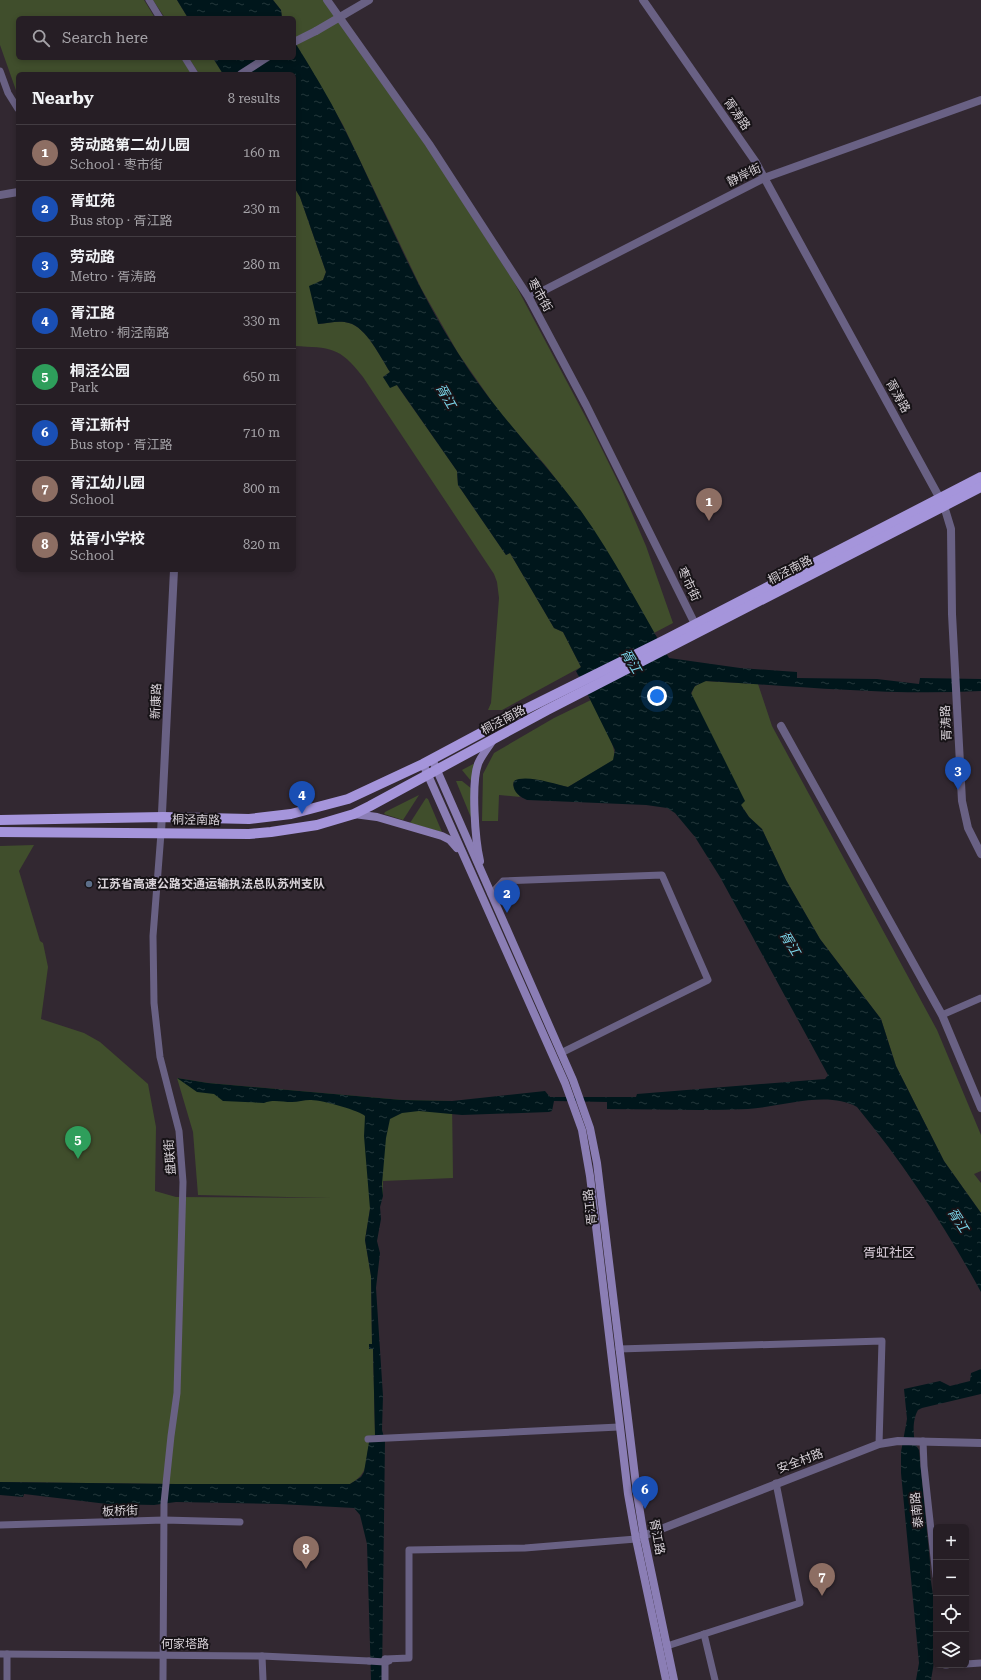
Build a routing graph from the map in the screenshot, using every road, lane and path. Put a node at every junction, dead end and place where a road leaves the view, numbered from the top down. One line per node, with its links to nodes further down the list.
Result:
1 (149, 0): 5 (street)
2 (327, 0): 17 (street, 枣市街)
3 (369, 0): 6 (street, bridge)
4 (643, 0): 14 (street, 胥涛路)
5 (159, 16)
6 (296, 41)
7 (186, 60): 10 (street)
8 (263, 60): 11 (street)
9 (0, 71): 13 (street)
10 (194, 72)
11 (244, 72)
12 (981, 100): 14 (street, 静岸街)
13 (16, 106)
14 (764, 178): 17 (street, 静岸街); 20 (street, 胥涛路)
15 (16, 192): 16 (street)
16 (0, 195)
17 (529, 298): 22 (street, 枣市街)
18 (981, 477): 20 (main road, 桐泾南路)
19 (981, 487): 20 (main road, 桐泾南路)
20 (942, 502): 22 (main road, 桐泾南路); 23 (main road, 桐泾南路); 37 (street, 胥涛路)
21 (174, 572): 32 (street, 新康路)
22 (695, 624): 23 (main road, 桐泾南路)
23 (666, 644): 24 (main road, 桐泾南路)
24 (577, 689): 26 (main road, 桐泾南路); 27 (main road, 桐泾南路)
25 (781, 726): 41 (street)
26 (493, 740): 29 (main road, 桐泾南路); 38 (main road)
27 (432, 759): 28 (main road, 桐泾南路); 29 (main road, 胥江路)
28 (423, 764): 30 (main road, 胥江路); 32 (main road, 桐泾南路)
29 (437, 770): 30 (main road, 桐泾南路); 38 (main road, 胥江路)
30 (427, 775): 31 (main road, 桐泾南路); 36 (main road, 胥江路)
31 (354, 814): 35 (main road, 桐泾南路); 36 (main road)
32 (163, 817): 33 (main road, 桐泾南路); 35 (street, 新康路)
33 (0, 820)
34 (0, 832): 35 (main road, 桐泾南路)
35 (161, 833): 53 (street, 盘联街)
36 (462, 852): 43 (main road, 胥江路)
37 (981, 854)
38 (481, 872): 39 (main road, 胥江路)
39 (491, 894): 42 (main road, 胥江路); 42 (street)
40 (981, 998): 41 (street)
41 (942, 1015): 44 (street)
42 (561, 1052): 43 (main road, 胥江路)
43 (565, 1072): 45 (main road, 胥江路)
44 (981, 1108)
45 (588, 1140): 46 (main road, 胥江路); 47 (main road, 胥江路)
46 (618, 1349): 51 (street); 56 (main road, 胥江路)
47 (619, 1427): 48 (street); 56 (main road, 胥江路)
48 (368, 1439)
49 (920, 1441): 50 (street, 安全村路); 51 (street, 安全村路); 57 (street, 泰南路)
50 (981, 1443)
51 (879, 1444): 52 (street, 安全村路)
52 (776, 1483): 56 (street, 安全村路); 58 (street)
53 (164, 1520): 54 (street, 板桥街); 55 (street, 板桥街); 61 (street, 盘联街)
54 (240, 1522)
55 (0, 1525)
56 (640, 1538): 59 (main road, 胥江路); 63 (street, 何家塔路); 70 (main road, 胥江路)
57 (934, 1560)
58 (704, 1634): 59 (street); 72 (street)
59 (667, 1646): 71 (main road, 胥江路)
60 (4, 1654): 61 (street, 何家塔路); 66 (street)
61 (163, 1655): 62 (street, 何家塔路); 67 (street, 盘联街)
62 (262, 1656): 63 (street, 何家塔路, bridge); 68 (street)
63 (385, 1660): 69 (street)
64 (981, 1663): 65 (street)
65 (969, 1664)
66 (7, 1680)
67 (163, 1680)
68 (263, 1680)
69 (385, 1680)
70 (666, 1680)
71 (674, 1680)
72 (714, 1680)

